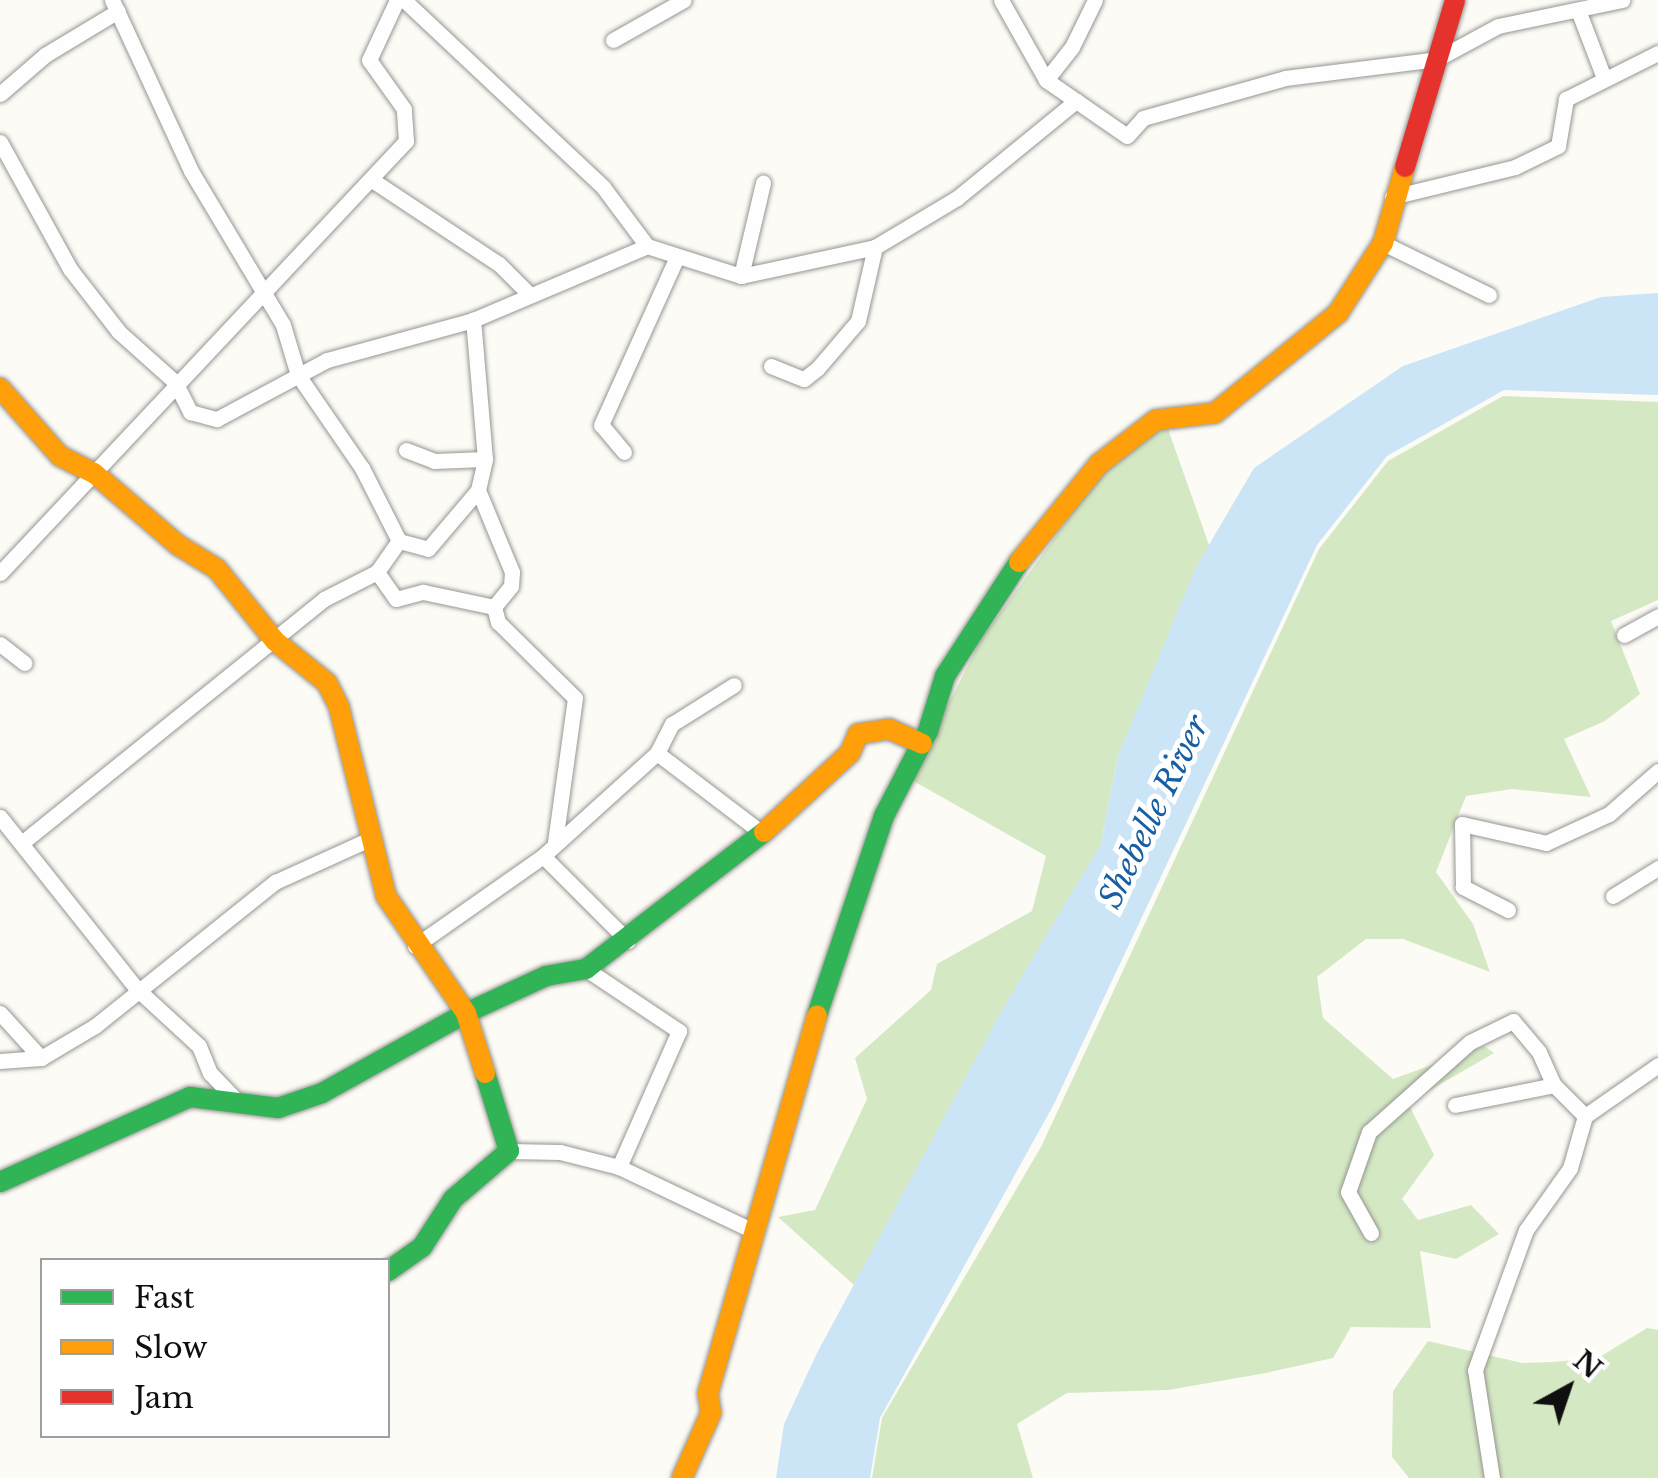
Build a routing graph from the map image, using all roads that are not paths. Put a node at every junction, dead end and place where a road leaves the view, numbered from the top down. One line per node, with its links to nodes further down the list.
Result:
1 (401, 0): 17 (street); 21 (street)
2 (684, 0): 9 (street)
3 (1001, 0): 13 (street)
4 (1094, 0): 13 (street)
5 (1455, 0): 11 (street)
6 (1622, 0): 8 (street)
7 (115, 5): 14 (street); 27 (street)
8 (1578, 10): 11 (street); 12 (street)
9 (612, 40)
10 (1658, 53): 12 (street)
11 (1437, 59): 15 (street); 19 (street)
12 (1604, 78): 19 (street)
13 (1046, 80): 15 (street)
14 (0, 94)
15 (1076, 101): 22 (street)
16 (0, 142): 31 (street)
17 (372, 180): 25 (street); 27 (street)
18 (763, 183): 24 (street)
19 (1392, 197): 20 (street)
20 (1383, 243): 26 (street); 48 (street)
21 (648, 246): 23 (street); 25 (street)
22 (875, 247): 24 (street); 29 (street)
23 (677, 257): 24 (street); 34 (street)
24 (741, 276)
25 (530, 294): 28 (street)
26 (1488, 294)
27 (263, 295): 30 (street); 31 (street)
28 (472, 320): 30 (street); 35 (street)
29 (771, 366)
30 (298, 375): 31 (street); 38 (street)
31 (175, 382): 36 (street)
32 (0, 388): 36 (street)
33 (406, 450): 35 (street)
34 (624, 452)
35 (485, 459): 37 (street)
36 (94, 473): 39 (street); 44 (street)
37 (478, 490): 38 (street); 41 (street)
38 (399, 541): 40 (street)
39 (0, 572)
40 (377, 572): 41 (street); 44 (street)
41 (494, 607): 55 (street)
42 (1658, 616): 43 (street)
43 (1624, 635)
44 (275, 642): 53 (street); 54 (street)
45 (0, 644): 46 (street)
46 (24, 663)
47 (734, 685): 49 (street)
48 (922, 744): 52 (street); 76 (street)
49 (657, 753): 52 (street); 55 (street)
50 (1658, 772): 59 (street)
51 (0, 817): 54 (street)
52 (762, 834): 60 (street)
53 (370, 840): 61 (street); 63 (street)
54 (23, 842): 63 (street)
55 (555, 843): 56 (street)
56 (542, 856): 60 (street); 61 (street)
57 (1658, 868): 58 (street)
58 (1613, 896)
59 (1508, 910)
60 (628, 940): 62 (street)
61 (416, 946): 65 (street)
62 (586, 969): 65 (street); 74 (street)
63 (137, 988): 66 (street); 70 (street)
64 (0, 1012): 66 (street)
65 (466, 1013): 70 (street); 73 (street)
66 (41, 1058): 67 (street)
67 (0, 1062)
68 (1658, 1065): 72 (street)
69 (1554, 1085): 71 (street); 72 (street); 77 (street)
70 (240, 1104): 75 (street)
71 (1455, 1105)
72 (1585, 1116): 80 (street)
73 (509, 1151): 74 (street); 78 (street)
74 (619, 1168): 76 (street)
75 (0, 1182)
76 (750, 1230): 79 (street)
77 (1372, 1233)
78 (390, 1270)
79 (682, 1478)
80 (1492, 1478)

